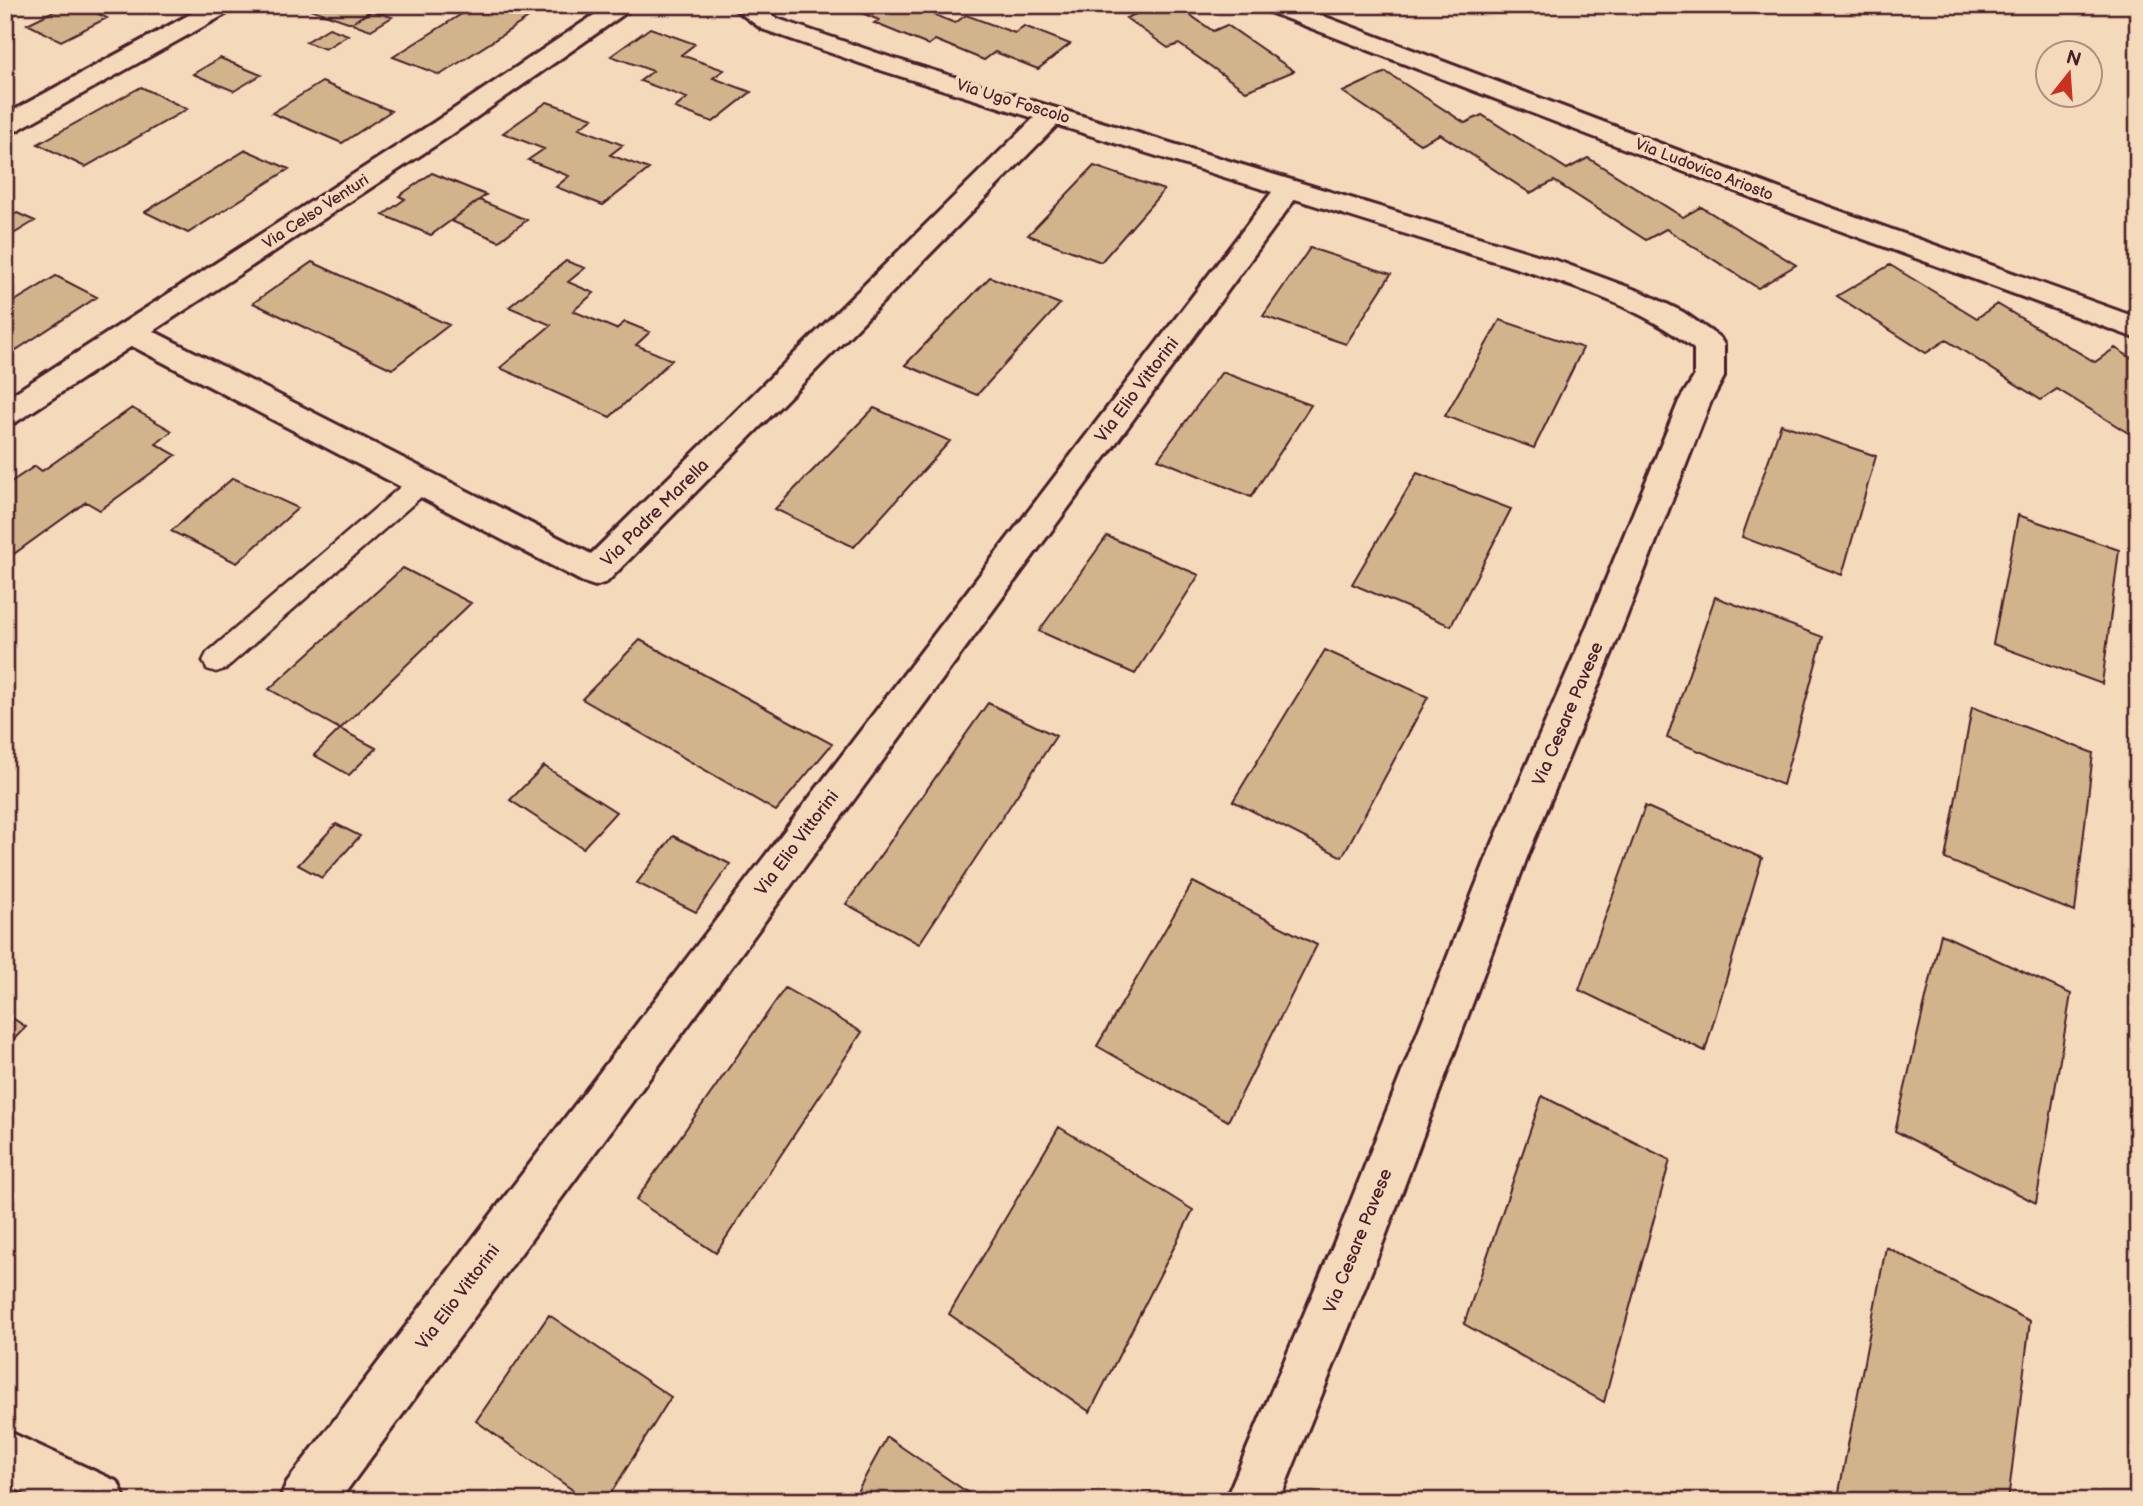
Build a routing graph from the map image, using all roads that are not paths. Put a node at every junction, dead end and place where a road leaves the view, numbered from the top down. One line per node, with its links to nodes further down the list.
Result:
1 (225, 5): 6 (street)
2 (625, 5): 9 (street, Via Celso Venturi)
3 (741, 5): 5 (street, Via Ugo Foscolo)
4 (1272, 5): 8 (street, Via Ludovico Ariosto)
5 (1053, 114): 7 (street, Via Ugo Foscolo); 11 (street, Via Padre Marella)
6 (5, 126)
7 (1290, 187): 15 (street, Via Elio Vittorini); 16 (street, Via Cesare Pavese)
8 (2138, 329)
9 (132, 333): 10 (street, Via Celso Venturi); 11 (street, Via Padre Marella)
10 (5, 414)
11 (421, 483): 12 (lane)
12 (216, 661)
13 (5, 1456): 14 (street)
14 (99, 1501)
15 (306, 1501)
16 (1252, 1501)

